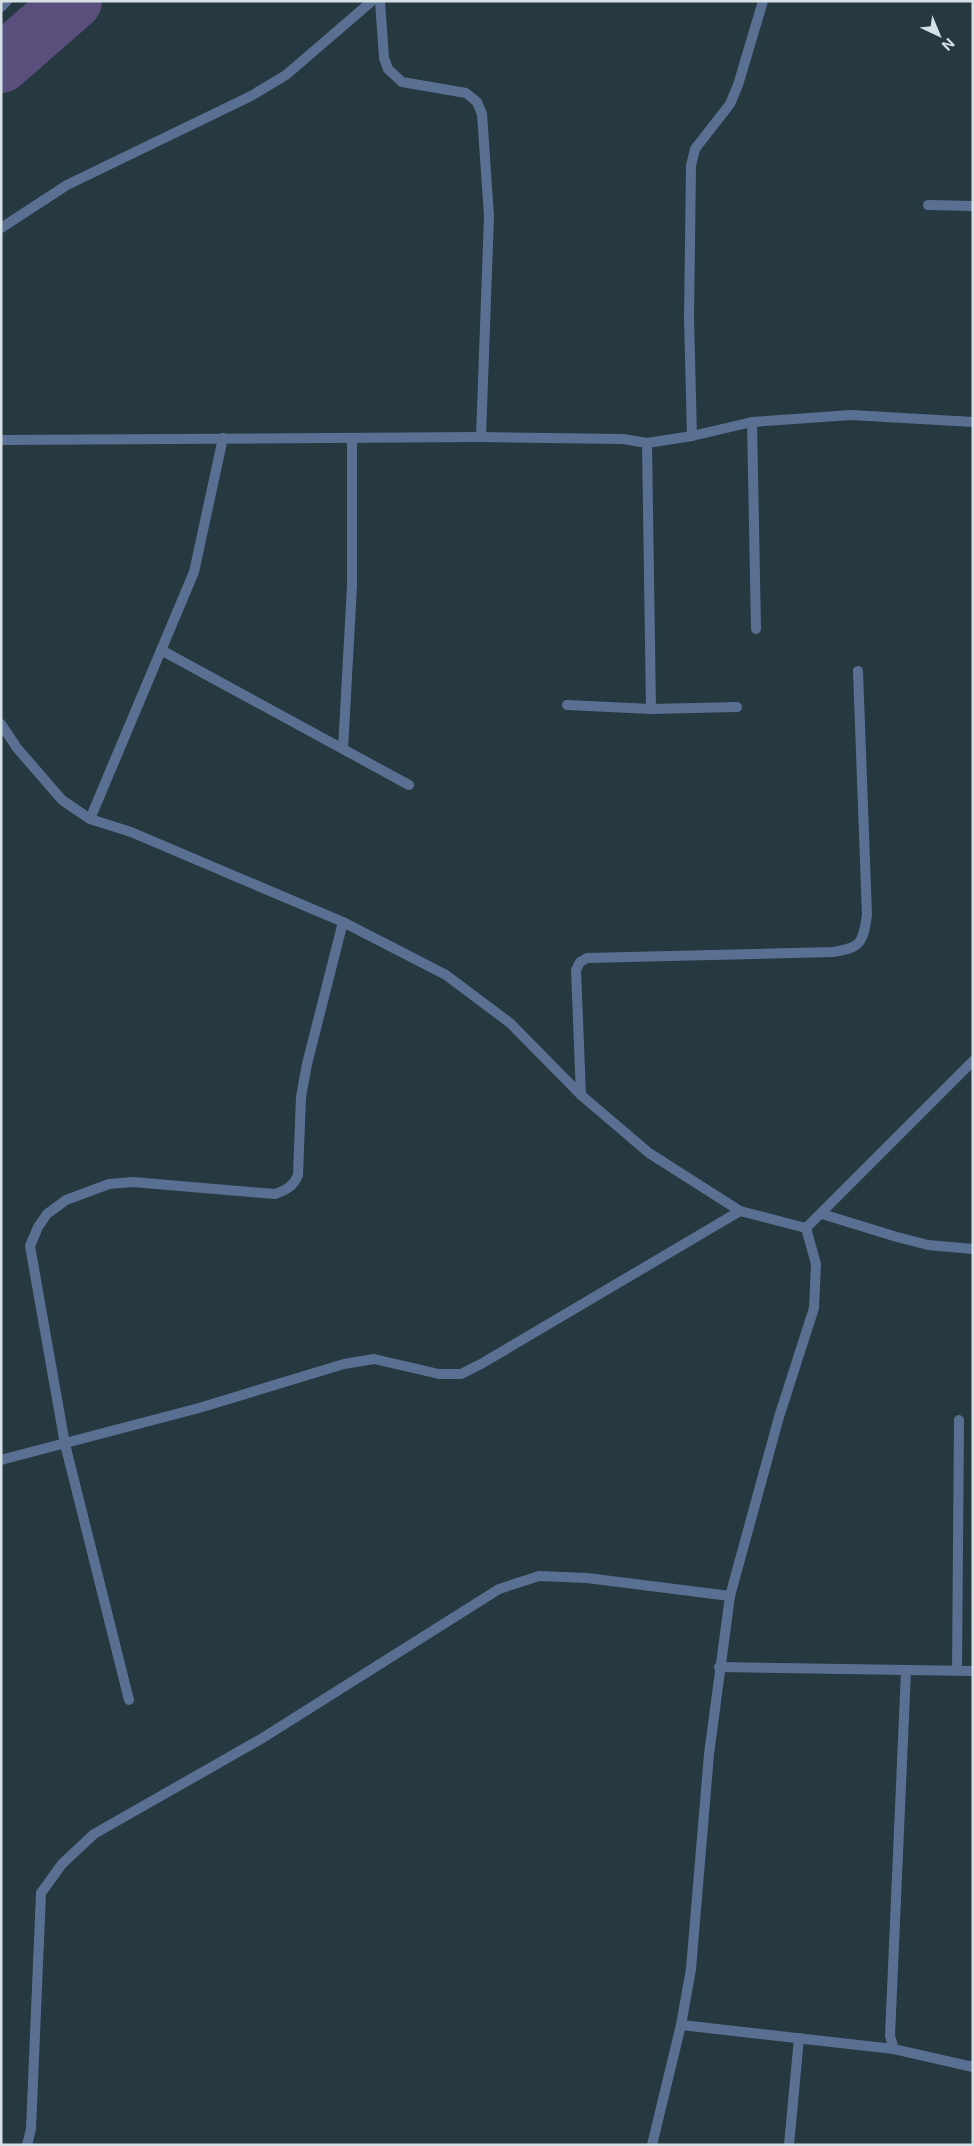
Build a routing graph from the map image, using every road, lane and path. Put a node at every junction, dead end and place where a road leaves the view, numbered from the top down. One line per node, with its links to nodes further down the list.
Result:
1 (7, 1): 5 (street)
2 (372, 1): 8 (street)
3 (380, 1): 12 (street)
4 (763, 1): 11 (street)
5 (1, 8)
6 (928, 205): 7 (street)
7 (973, 206)
8 (1, 228)
9 (752, 422): 10 (street); 11 (street); 17 (street)
10 (973, 422)
11 (692, 436): 16 (street)
12 (481, 437): 14 (street); 16 (street)
13 (223, 438): 14 (street); 15 (street); 18 (street)
14 (352, 439): 24 (street)
15 (1, 440)
16 (647, 443): 22 (street)
17 (756, 629)
18 (161, 650): 24 (street); 26 (street)
19 (858, 671): 29 (street)
20 (568, 705): 22 (street)
21 (736, 707): 22 (street)
22 (651, 709)
23 (1, 724): 26 (street)
24 (343, 749): 25 (street)
25 (409, 785)
26 (90, 819): 27 (street)
27 (343, 922): 29 (street); 35 (street)
28 (973, 1061): 31 (street)
29 (581, 1095): 30 (street)
30 (740, 1211): 32 (street); 35 (street)
31 (822, 1214): 32 (street); 33 (street)
32 (806, 1228): 37 (street)
33 (973, 1249)
34 (959, 1420): 40 (street)
35 (64, 1444): 36 (street); 42 (street)
36 (1, 1460)
37 (730, 1596): 38 (street); 47 (street)
38 (719, 1667): 39 (street); 43 (street)
39 (906, 1671): 40 (street); 45 (street)
40 (957, 1671): 41 (street)
41 (973, 1671)
42 (129, 1700)
43 (681, 2025): 44 (street); 48 (street)
44 (799, 2038): 45 (street); 49 (street)
45 (894, 2049): 46 (street)
46 (973, 2067)
47 (28, 2145)
48 (652, 2145)
49 (789, 2145)

